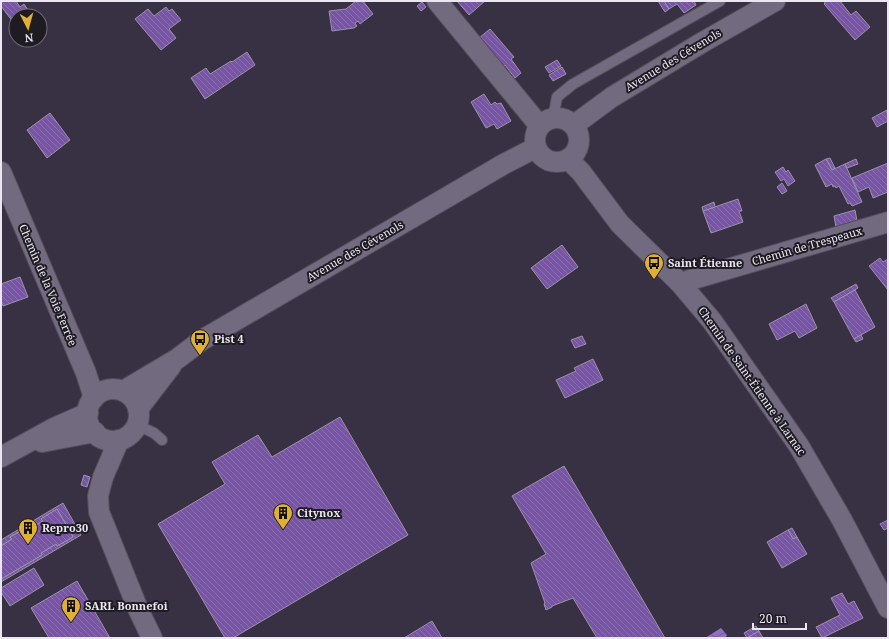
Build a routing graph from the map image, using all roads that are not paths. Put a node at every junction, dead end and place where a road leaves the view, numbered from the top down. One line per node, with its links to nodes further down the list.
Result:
1 (437, 1): 4 (street)
2 (720, 1): 4 (lane)
3 (775, 1): 5 (street, Avenue des Cévenols)
4 (546, 121): 5 (street); 6 (street)
5 (574, 125): 7 (street)
6 (535, 148): 7 (street); 11 (street, Avenue des Cévenols)
7 (568, 160): 10 (street, Chemin de Saint-Étienne à Larnac)
8 (1, 172): 13 (street, Chemin de la Voie Ferrée)
9 (888, 222): 10 (street, Chemin de Trespeaux)
10 (680, 283): 19 (street, Chemin de Saint-Étienne à Larnac)
11 (177, 359): 12 (street, Avenue des Cévenols); 14 (street, Avenue des Cévenols)
12 (123, 391): 13 (street); 14 (street)
13 (91, 405): 15 (street); 17 (street)
14 (138, 417): 15 (street); 16 (lane)
15 (106, 437): 17 (street); 20 (street)
16 (162, 440)
17 (18, 447): 18 (street)
18 (1, 457)
19 (888, 608)
20 (152, 638)

